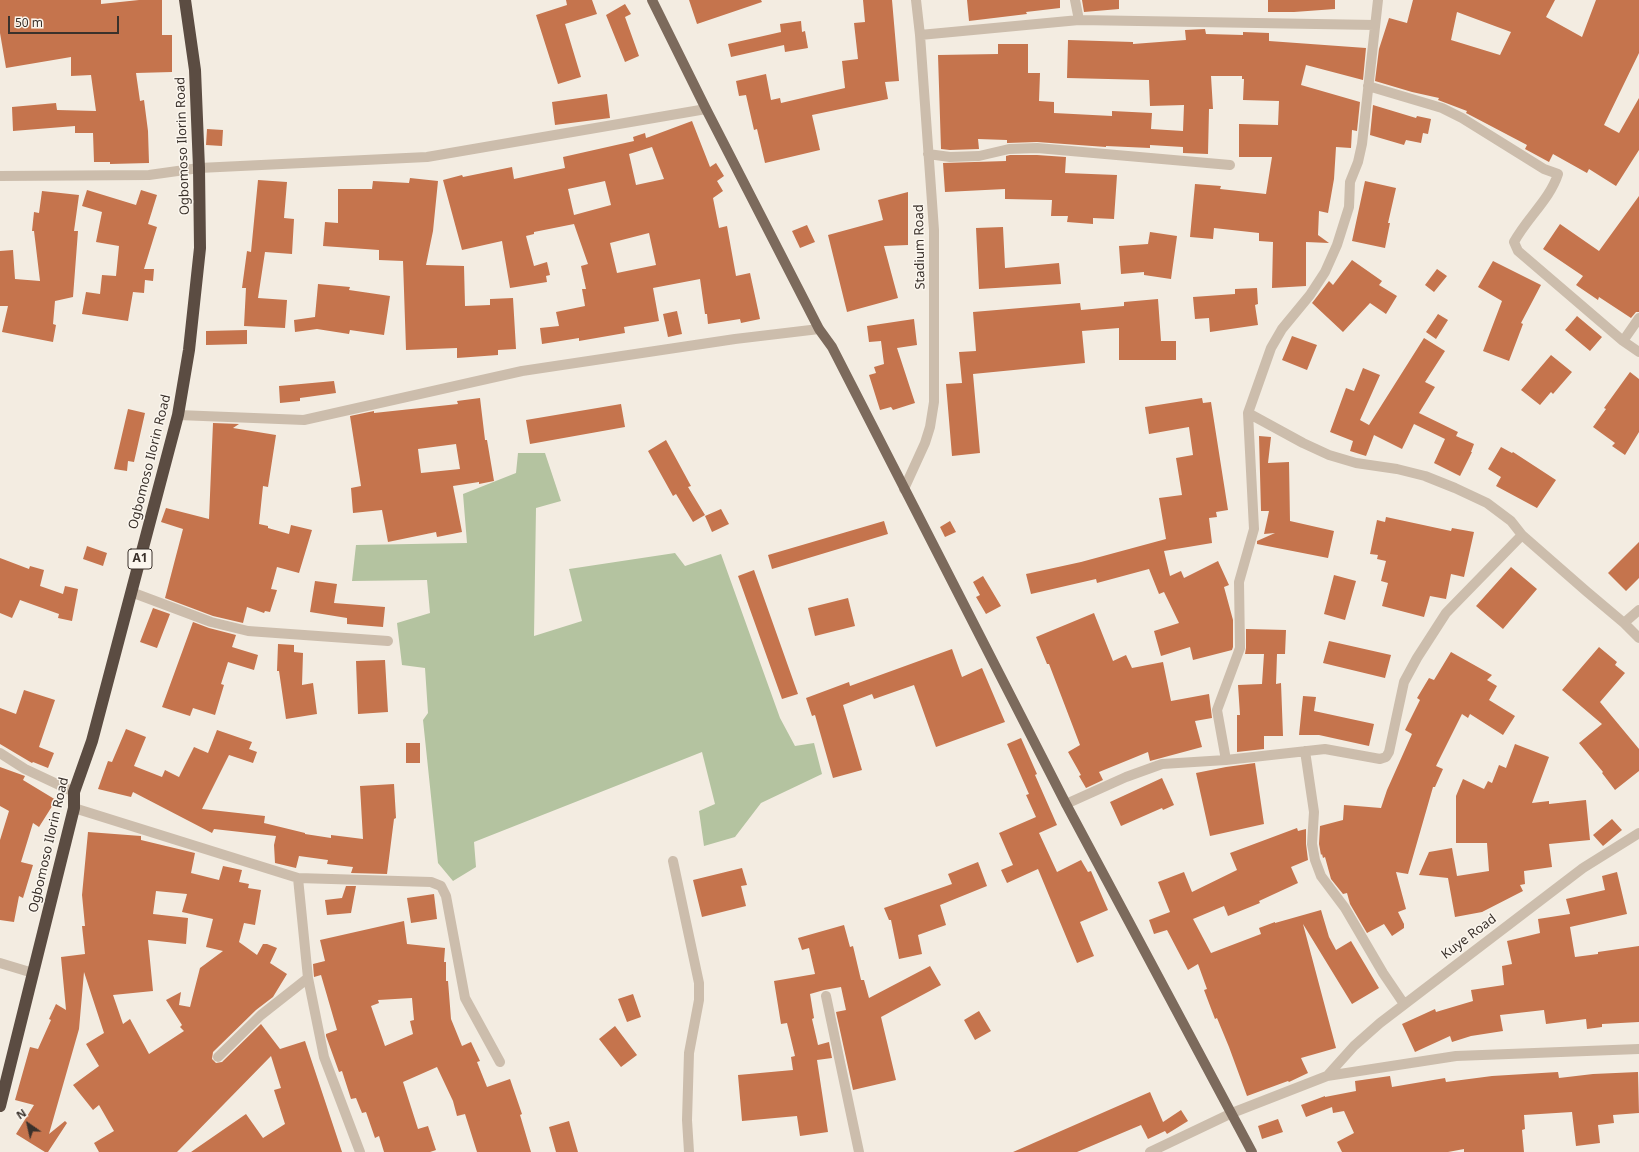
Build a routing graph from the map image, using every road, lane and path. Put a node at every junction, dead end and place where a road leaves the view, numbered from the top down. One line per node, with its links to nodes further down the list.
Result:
1 (185, 0): 13 (highway, Ogbomoso Ilorin Road / A1)
2 (652, 0): 10 (main road)
3 (916, 0): 8 (street, Stadium Road)
4 (1075, 0): 6 (street)
5 (1378, 0): 7 (street)
6 (1079, 20): 7 (street); 8 (street)
7 (1375, 25): 9 (street)
8 (920, 35): 11 (street, Stadium Road)
9 (1368, 86): 17 (street); 19 (street)
10 (706, 109): 13 (street); 16 (main road)
11 (928, 154): 12 (street); 21 (street, Stadium Road)
12 (1230, 164)
13 (199, 168): 14 (street); 20 (highway, Ogbomoso Ilorin Road / A1)
14 (0, 176)
15 (1639, 318): 17 (street)
16 (819, 329): 20 (street); 21 (main road)
17 (1623, 341): 18 (street)
18 (1639, 352)
19 (1248, 413): 22 (street); 30 (street)
20 (178, 416): 23 (highway, Ogbomoso Ilorin Road / A1)
21 (904, 488): 32 (main road)
22 (1522, 535): 25 (street); 28 (street)
23 (131, 592): 27 (street); 31 (highway, Ogbomoso Ilorin Road / A1)
24 (1639, 610): 25 (street)
25 (1624, 623): 26 (street)
26 (1639, 638)
27 (388, 641)
28 (1305, 750): 30 (street); 41 (street)
29 (0, 753): 31 (street)
30 (1226, 760): 32 (street)
31 (74, 792): 33 (highway, Ogbomoso Ilorin Road / A1)
32 (1066, 804): 47 (main road)
33 (74, 808): 36 (street); 38 (highway, Ogbomoso Ilorin Road / A1)
34 (1638, 835): 41 (street, Kuye Road)
35 (673, 861): 49 (street)
36 (298, 878): 39 (street); 44 (street)
37 (0, 963): 38 (street)
38 (33, 973): 46 (highway, Ogbomoso Ilorin Road / A1)
39 (308, 978): 43 (street); 48 (street)
40 (826, 996): 50 (street)
41 (1404, 1004): 45 (street, Kuye Road)
42 (1639, 1049): 45 (street)
43 (218, 1057)
44 (500, 1062)
45 (1326, 1076): 47 (street)
46 (0, 1106)
47 (1232, 1113): 51 (street); 52 (main road)
48 (360, 1152)
49 (689, 1152)
50 (859, 1152)
51 (1150, 1152)
52 (1252, 1152)

